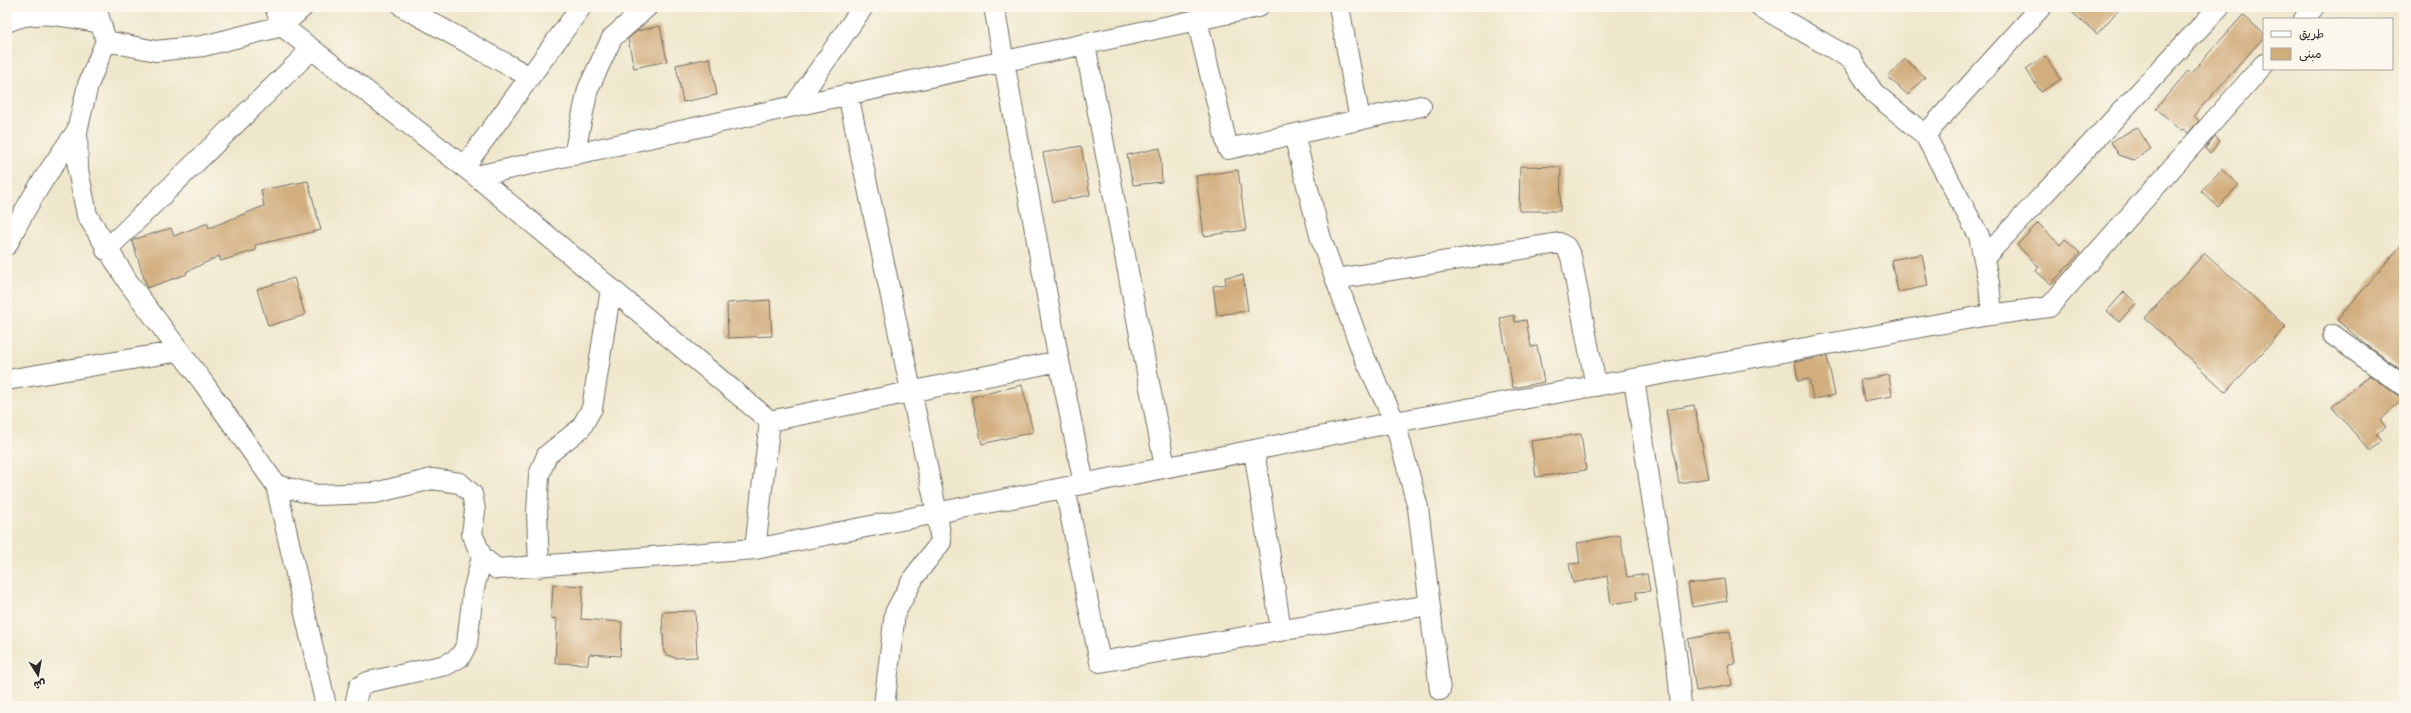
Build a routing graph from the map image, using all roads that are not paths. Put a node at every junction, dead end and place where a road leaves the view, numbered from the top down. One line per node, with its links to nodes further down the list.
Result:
1 (275, 7): 19 (street)
2 (303, 7): 19 (street)
3 (403, 7): 24 (street)
4 (581, 7): 24 (street)
5 (647, 7): 32 (street)
6 (863, 7): 26 (street)
7 (994, 7): 22 (street)
8 (1258, 7): 14 (street)
9 (1339, 7): 28 (street)
10 (1761, 7): 31 (street)
11 (2041, 7): 31 (street)
12 (2218, 7): 36 (street)
13 (2314, 7): 15 (street)
14 (1225, 10): 16 (street)
15 (2305, 18)
16 (1197, 20): 20 (street); 30 (street)
17 (7, 22): 18 (street)
18 (101, 24): 19 (street); 29 (street)
19 (282, 26): 21 (street)
20 (1085, 44): 22 (street); 51 (street)
21 (312, 49): 33 (street); 35 (street)
22 (1004, 61): 25 (street); 42 (street)
23 (2263, 65): 39 (street)
24 (530, 77): 33 (street)
25 (848, 94): 26 (street); 47 (street)
26 (794, 106): 32 (street)
27 (1421, 106): 28 (street)
28 (1360, 120): 30 (street)
29 (76, 131): 34 (street); 35 (street)
30 (1294, 135): 37 (street)
31 (1925, 135): 36 (street)
32 (574, 155): 33 (street)
33 (470, 172): 38 (street)
34 (7, 246)
35 (106, 250): 41 (street)
36 (1984, 258): 39 (street)
37 (1336, 279): 45 (street); 49 (street)
38 (611, 289): 48 (street); 58 (street)
39 (1992, 315): 43 (street)
40 (2333, 335): 46 (street)
41 (180, 351): 44 (street); 53 (street)
42 (1059, 361): 47 (street); 52 (street)
43 (1634, 379): 45 (street); 65 (street)
44 (7, 380)
45 (1596, 386): 49 (street)
46 (2404, 386)
47 (911, 391): 48 (street); 55 (street)
48 (770, 421): 56 (street)
49 (1395, 422): 50 (street); 59 (street)
50 (1254, 450): 51 (street); 60 (street)
51 (1165, 468): 52 (street)
52 (1084, 484): 54 (street)
53 (276, 485): 57 (street); 62 (street)
54 (1065, 488): 55 (street); 60 (street)
55 (937, 513): 56 (street); 64 (street)
56 (755, 549): 58 (street)
57 (482, 557): 58 (street); 63 (street)
58 (539, 567)
59 (1429, 605): 60 (street); 61 (street)
60 (1281, 631)
61 (1440, 690)
62 (326, 706)
63 (357, 706)
64 (884, 706)
65 (1681, 706)

